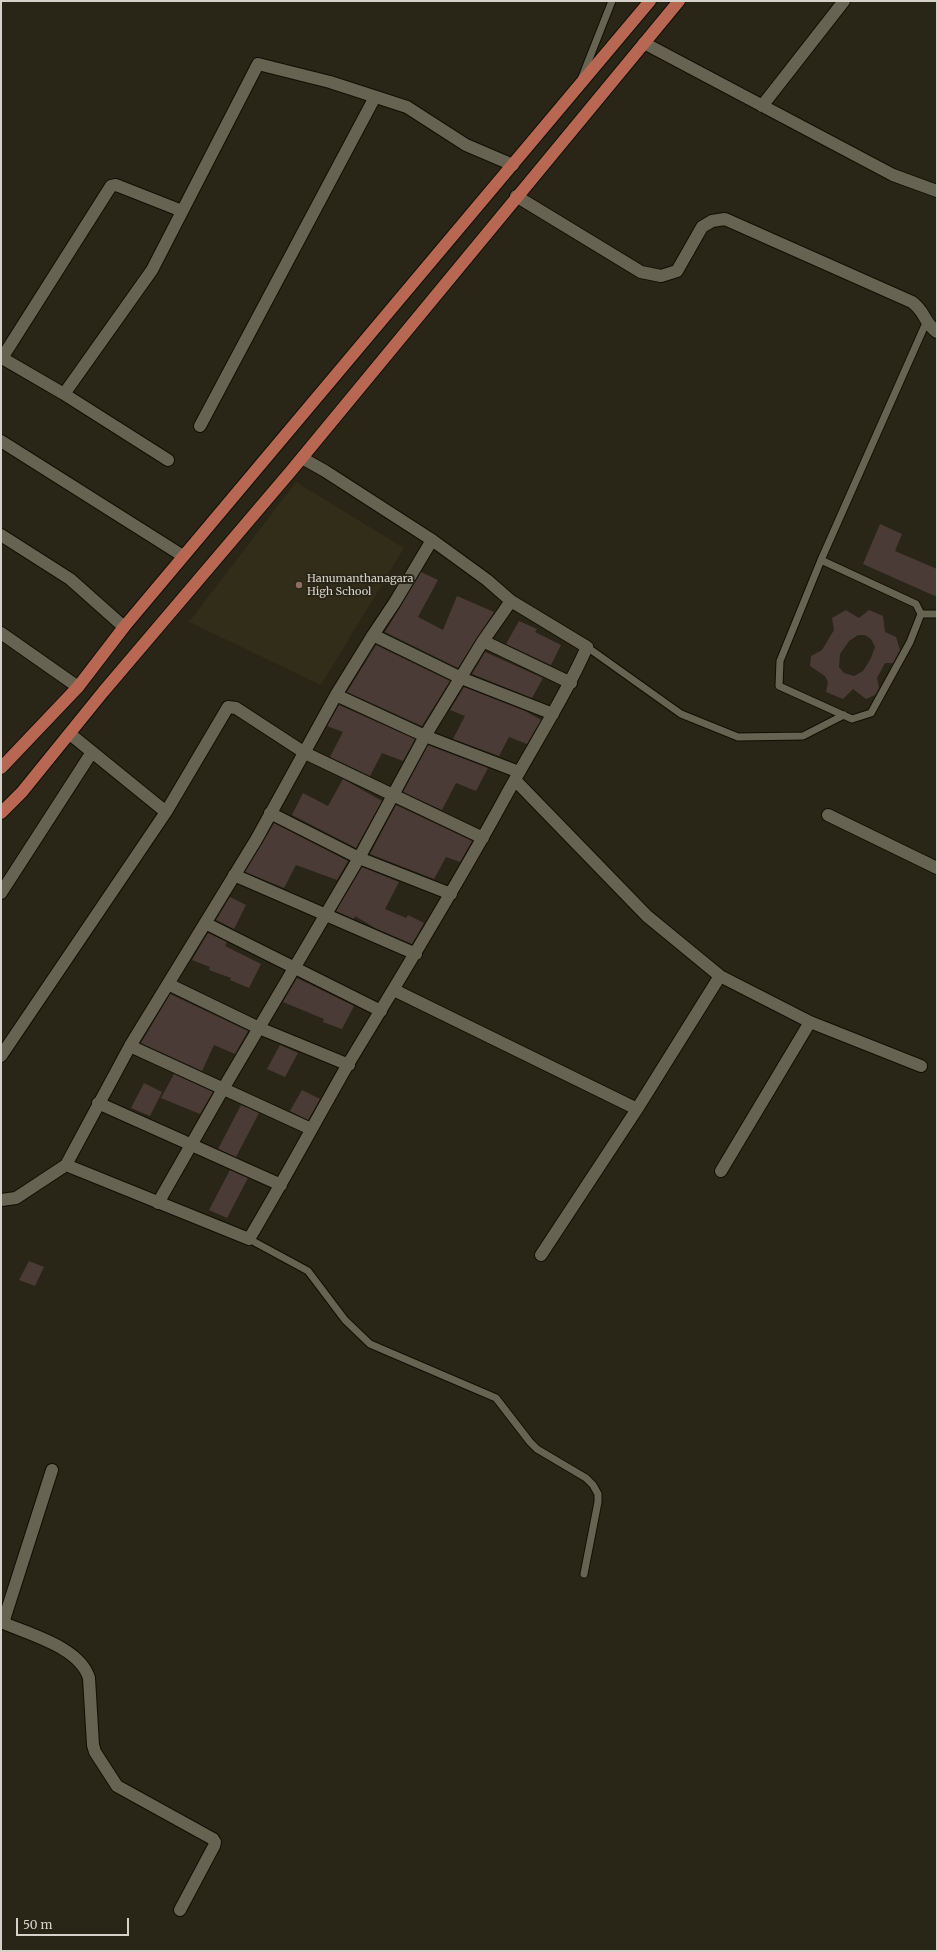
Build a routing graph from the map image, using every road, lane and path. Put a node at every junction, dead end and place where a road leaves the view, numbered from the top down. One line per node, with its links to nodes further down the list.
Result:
1 (612, 1): 7 (lane)
2 (650, 1): 7 (highway)
3 (686, 1): 5 (lane)
4 (844, 1): 9 (street)
5 (677, 4): 6 (highway)
6 (644, 43): 9 (street); 12 (highway)
7 (577, 89): 10 (highway)
8 (375, 97): 10 (street); 13 (street); 18 (street)
9 (762, 106): 11 (street)
10 (513, 165): 24 (highway)
11 (937, 191)
12 (516, 196): 14 (street); 20 (highway)
13 (182, 211): 16 (street); 17 (street)
14 (926, 323): 15 (street); 25 (lane)
15 (937, 332)
16 (1, 359): 17 (street)
17 (64, 394): 21 (street)
18 (200, 426)
19 (1, 441): 24 (street)
20 (302, 458): 23 (street); 40 (highway)
21 (168, 460)
22 (1, 535): 29 (street)
23 (432, 540): 26 (street); 31 (street)
24 (183, 556): 29 (highway)
25 (821, 560): 27 (lane); 39 (lane)
26 (511, 601): 32 (street); 33 (street)
27 (921, 614): 28 (lane); 39 (lane)
28 (937, 614)
29 (124, 627): 36 (highway)
30 (1, 633): 36 (street)
31 (372, 635): 34 (street); 37 (street)
32 (483, 641): 34 (street); 35 (street)
33 (587, 647): 35 (street); 39 (lane)
34 (461, 678): 38 (street); 41 (street)
35 (571, 683): 38 (street)
36 (78, 687): 44 (highway)
37 (336, 695): 41 (street); 43 (street)
38 (553, 714): 45 (street)
39 (844, 715)
40 (70, 734): 42 (street); 48 (highway)
41 (426, 736): 45 (street); 46 (street)
42 (92, 752): 47 (street); 55 (street)
43 (305, 753): 46 (street); 47 (street); 49 (street)
44 (1, 768)
45 (517, 776): 51 (street); 61 (street)
46 (393, 795): 51 (street); 52 (street)
47 (166, 812): 68 (street)
48 (1, 813)
49 (270, 813): 52 (street); 54 (street)
50 (828, 815): 53 (street)
51 (483, 838): 56 (street)
52 (358, 858): 56 (street); 57 (street)
53 (937, 868)
54 (234, 875): 57 (street); 58 (street)
55 (1, 893)
56 (451, 894): 59 (street)
57 (325, 915): 59 (street); 60 (street)
58 (205, 923): 60 (street); 62 (street)
59 (416, 954): 63 (street)
60 (294, 967): 64 (street); 66 (street)
61 (720, 976): 65 (street); 73 (street)
62 (168, 984): 66 (street); 67 (street)
63 (394, 990): 64 (street); 73 (street)
64 (381, 1011): 69 (street)
65 (810, 1022): 70 (street); 77 (street)
66 (259, 1028): 69 (street); 71 (street)
67 (130, 1046): 71 (street); 72 (street)
68 (1, 1056)
69 (348, 1064): 74 (street)
70 (921, 1066)
71 (223, 1089): 74 (street); 75 (street)
72 (98, 1103): 75 (street); 76 (street)
73 (637, 1109): 82 (street)
74 (311, 1129): 78 (street)
75 (191, 1144): 78 (street); 80 (street)
76 (66, 1165): 79 (street); 80 (street)
77 (721, 1171)
78 (281, 1185): 81 (street)
79 (1, 1200)
80 (158, 1203): 81 (street)
81 (249, 1239): 84 (lane)
82 (542, 1255)
83 (52, 1470): 85 (street)
84 (584, 1574)
85 (2, 1622): 86 (street)
86 (180, 1910)

